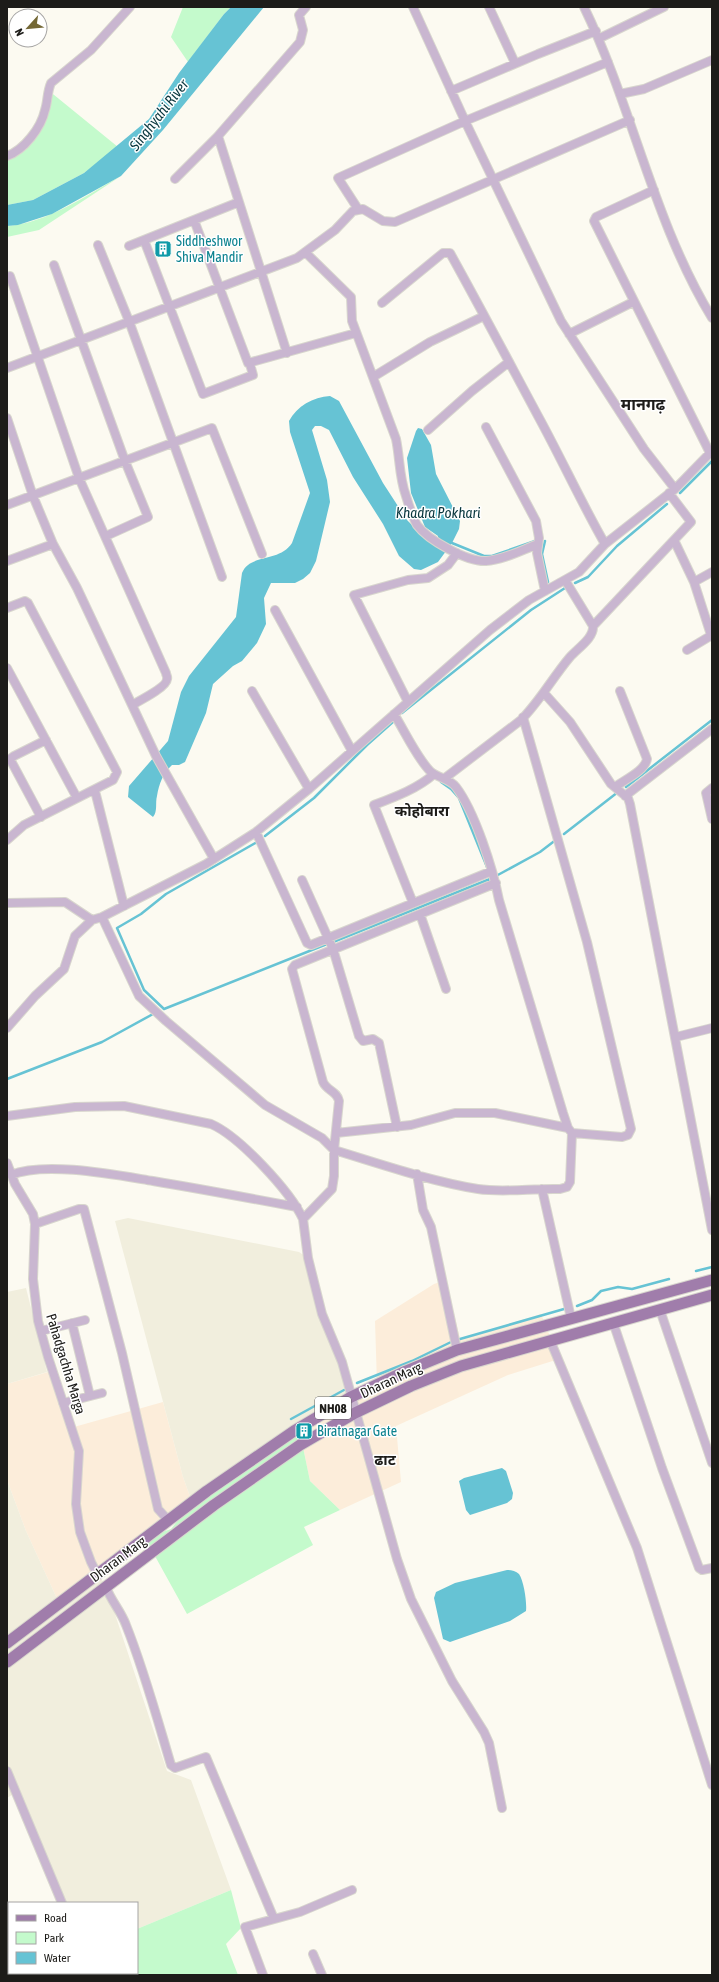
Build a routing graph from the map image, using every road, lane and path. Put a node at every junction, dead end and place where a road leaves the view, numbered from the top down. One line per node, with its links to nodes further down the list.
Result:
1 (130, 7): 16 (street)
2 (306, 7): 15 (street)
3 (414, 7): 11 (street)
4 (489, 7): 10 (street)
5 (584, 7): 7 (street)
6 (664, 7): 7 (street)
7 (598, 35): 9 (street); 10 (street)
8 (712, 60): 12 (street)
9 (608, 62): 12 (street); 14 (street)
10 (515, 63): 11 (street)
11 (451, 91): 14 (street)
12 (620, 94): 13 (street)
13 (630, 120): 18 (street); 19 (street)
14 (465, 121): 18 (street); 21 (street)
15 (218, 136): 17 (street); 20 (street)
16 (7, 156)
17 (175, 179)
18 (493, 179): 21 (street); 38 (street)
19 (654, 190): 32 (street); 35 (street)
20 (239, 202): 22 (street); 28 (street)
21 (358, 209): 26 (street)
22 (194, 220): 23 (street); 30 (street)
23 (144, 240): 25 (street); 33 (street)
24 (98, 245): 36 (street)
25 (129, 246)
26 (305, 252): 28 (street); 37 (street)
27 (54, 265): 39 (street)
28 (262, 272): 30 (street); 40 (street)
29 (10, 276): 41 (street)
30 (219, 288): 33 (street); 43 (street)
31 (382, 302): 34 (street)
32 (633, 302): 38 (street); 50 (street)
33 (171, 306): 36 (street); 43 (street)
34 (484, 316): 42 (street); 45 (street)
35 (712, 318)
36 (129, 321): 39 (street); 49 (street)
37 (356, 333): 40 (street); 45 (street)
38 (569, 334): 53 (street)
39 (80, 340): 41 (street); 51 (street)
40 (287, 353): 43 (street)
41 (37, 356): 44 (street); 52 (street)
42 (509, 362): 48 (street); 60 (street)
43 (250, 364)
44 (7, 368)
45 (373, 377): 61 (street)
46 (7, 418): 54 (street)
47 (486, 427): 59 (street)
48 (428, 430)
49 (173, 443): 51 (street); 62 (street); 65 (street)
50 (711, 452): 53 (street)
51 (125, 461): 52 (street); 56 (street)
52 (79, 478): 54 (street); 56 (street)
53 (672, 491): 57 (street); 60 (street)
54 (33, 496): 55 (street); 58 (street)
55 (7, 505)
56 (106, 536): 79 (street)
57 (674, 540): 67 (street); 71 (street)
58 (53, 544): 63 (street); 79 (street)
59 (538, 544): 61 (street); 68 (street)
60 (605, 544): 66 (street)
61 (454, 553): 78 (street)
62 (262, 554)
63 (7, 561)
64 (712, 572): 67 (street)
65 (222, 577)
66 (565, 580): 68 (street); 71 (street)
67 (694, 582): 72 (street)
68 (545, 591): 78 (street)
69 (7, 608): 90 (street)
70 (275, 610): 84 (street)
71 (593, 626): 77 (street)
72 (712, 635): 73 (street)
73 (687, 650)
74 (7, 668): 83 (street)
75 (252, 691): 89 (street)
76 (620, 691): 87 (street)
77 (544, 693): 81 (street); 87 (street)
78 (408, 702): 80 (street)
79 (132, 705): 97 (street)
80 (394, 714): 84 (street); 85 (street)
81 (523, 718): 86 (street); 115 (street)
82 (712, 729): 91 (street)
83 (46, 740): 92 (street); 93 (street)
84 (352, 751): 89 (street)
85 (434, 774): 86 (street); 102 (street)
86 (445, 778): 98 (street)
87 (615, 787): 91 (street)
88 (712, 788): 94 (street)
89 (309, 789): 95 (street)
90 (95, 790): 92 (street); 103 (street)
91 (625, 796): 112 (street)
92 (77, 798): 93 (street)
93 (41, 817): 96 (street)
94 (712, 819)
95 (256, 832): 97 (street); 107 (street)
96 (7, 840)
97 (214, 859): 103 (street)
98 (492, 871): 100 (street); 102 (street)
99 (302, 880): 107 (street)
100 (496, 883): 104 (street); 115 (street)
101 (7, 903): 106 (street)
102 (413, 903): 107 (street)
103 (124, 906): 105 (street)
104 (420, 914): 108 (street); 109 (street)
105 (102, 917): 106 (street); 117 (street)
106 (92, 920): 110 (street)
107 (328, 938): 108 (street)
108 (333, 949): 114 (street); 116 (street)
109 (446, 989)
110 (7, 1028)
111 (712, 1028): 112 (street)
112 (676, 1037): 125 (street)
113 (7, 1116): 122 (street)
114 (397, 1127): 115 (street); 116 (street)
115 (570, 1130): 121 (street)
116 (336, 1133): 117 (street)
117 (334, 1150): 119 (street); 123 (street)
118 (7, 1162): 120 (street, Pahadgachha Marga)
119 (417, 1174): 121 (street); 135 (street)
120 (11, 1175): 122 (street); 124 (street, Pahadgachha Marga)
121 (542, 1188): 129 (street)
122 (298, 1207): 123 (street)
123 (303, 1219): 138 (street)
124 (35, 1224): 133 (street, Pahadgachha Marga); 142 (street)
125 (712, 1230)
126 (712, 1280): 129 (main road, Dharan Marg / NH08)
127 (712, 1295): 128 (main road, Dharan Marg / NH08)
128 (660, 1310): 131 (main road, Dharan Marg / NH08); 141 (street)
129 (571, 1318): 135 (main road, Dharan Marg / NH08)
130 (85, 1320): 132 (street)
131 (613, 1322): 134 (main road, Dharan Marg / NH08); 143 (street)
132 (72, 1323): 133 (street); 137 (street)
133 (41, 1331): 139 (street, Pahadgachha Marga)
134 (550, 1340): 140 (main road, Dharan Marg / NH08); 149 (street)
135 (457, 1350): 138 (main road, Dharan Marg / NH08)
136 (102, 1393): 137 (street)
137 (90, 1396): 139 (street)
138 (351, 1397): 140 (street); 142 (main road, Dharan Marg / NH08)
139 (64, 1403): 144 (street, Pahadgachha Marga)
140 (356, 1413): 145 (main road, Dharan Marg / NH08); 150 (street)
141 (712, 1463)
142 (168, 1520): 144 (main road, Dharan Marg / NH08)
143 (712, 1568)
144 (99, 1573): 146 (main road, Dharan Marg / NH08)
145 (106, 1587): 147 (main road, Dharan Marg / NH08); 153 (street)
146 (7, 1643)
147 (7, 1662)
148 (7, 1771): 152 (street)
149 (712, 1785)
150 (502, 1808)
151 (352, 1890): 153 (street)
152 (62, 1902)
153 (274, 1919): 155 (street)
154 (313, 1954): 156 (street)
155 (263, 1975)
156 (322, 1975)

